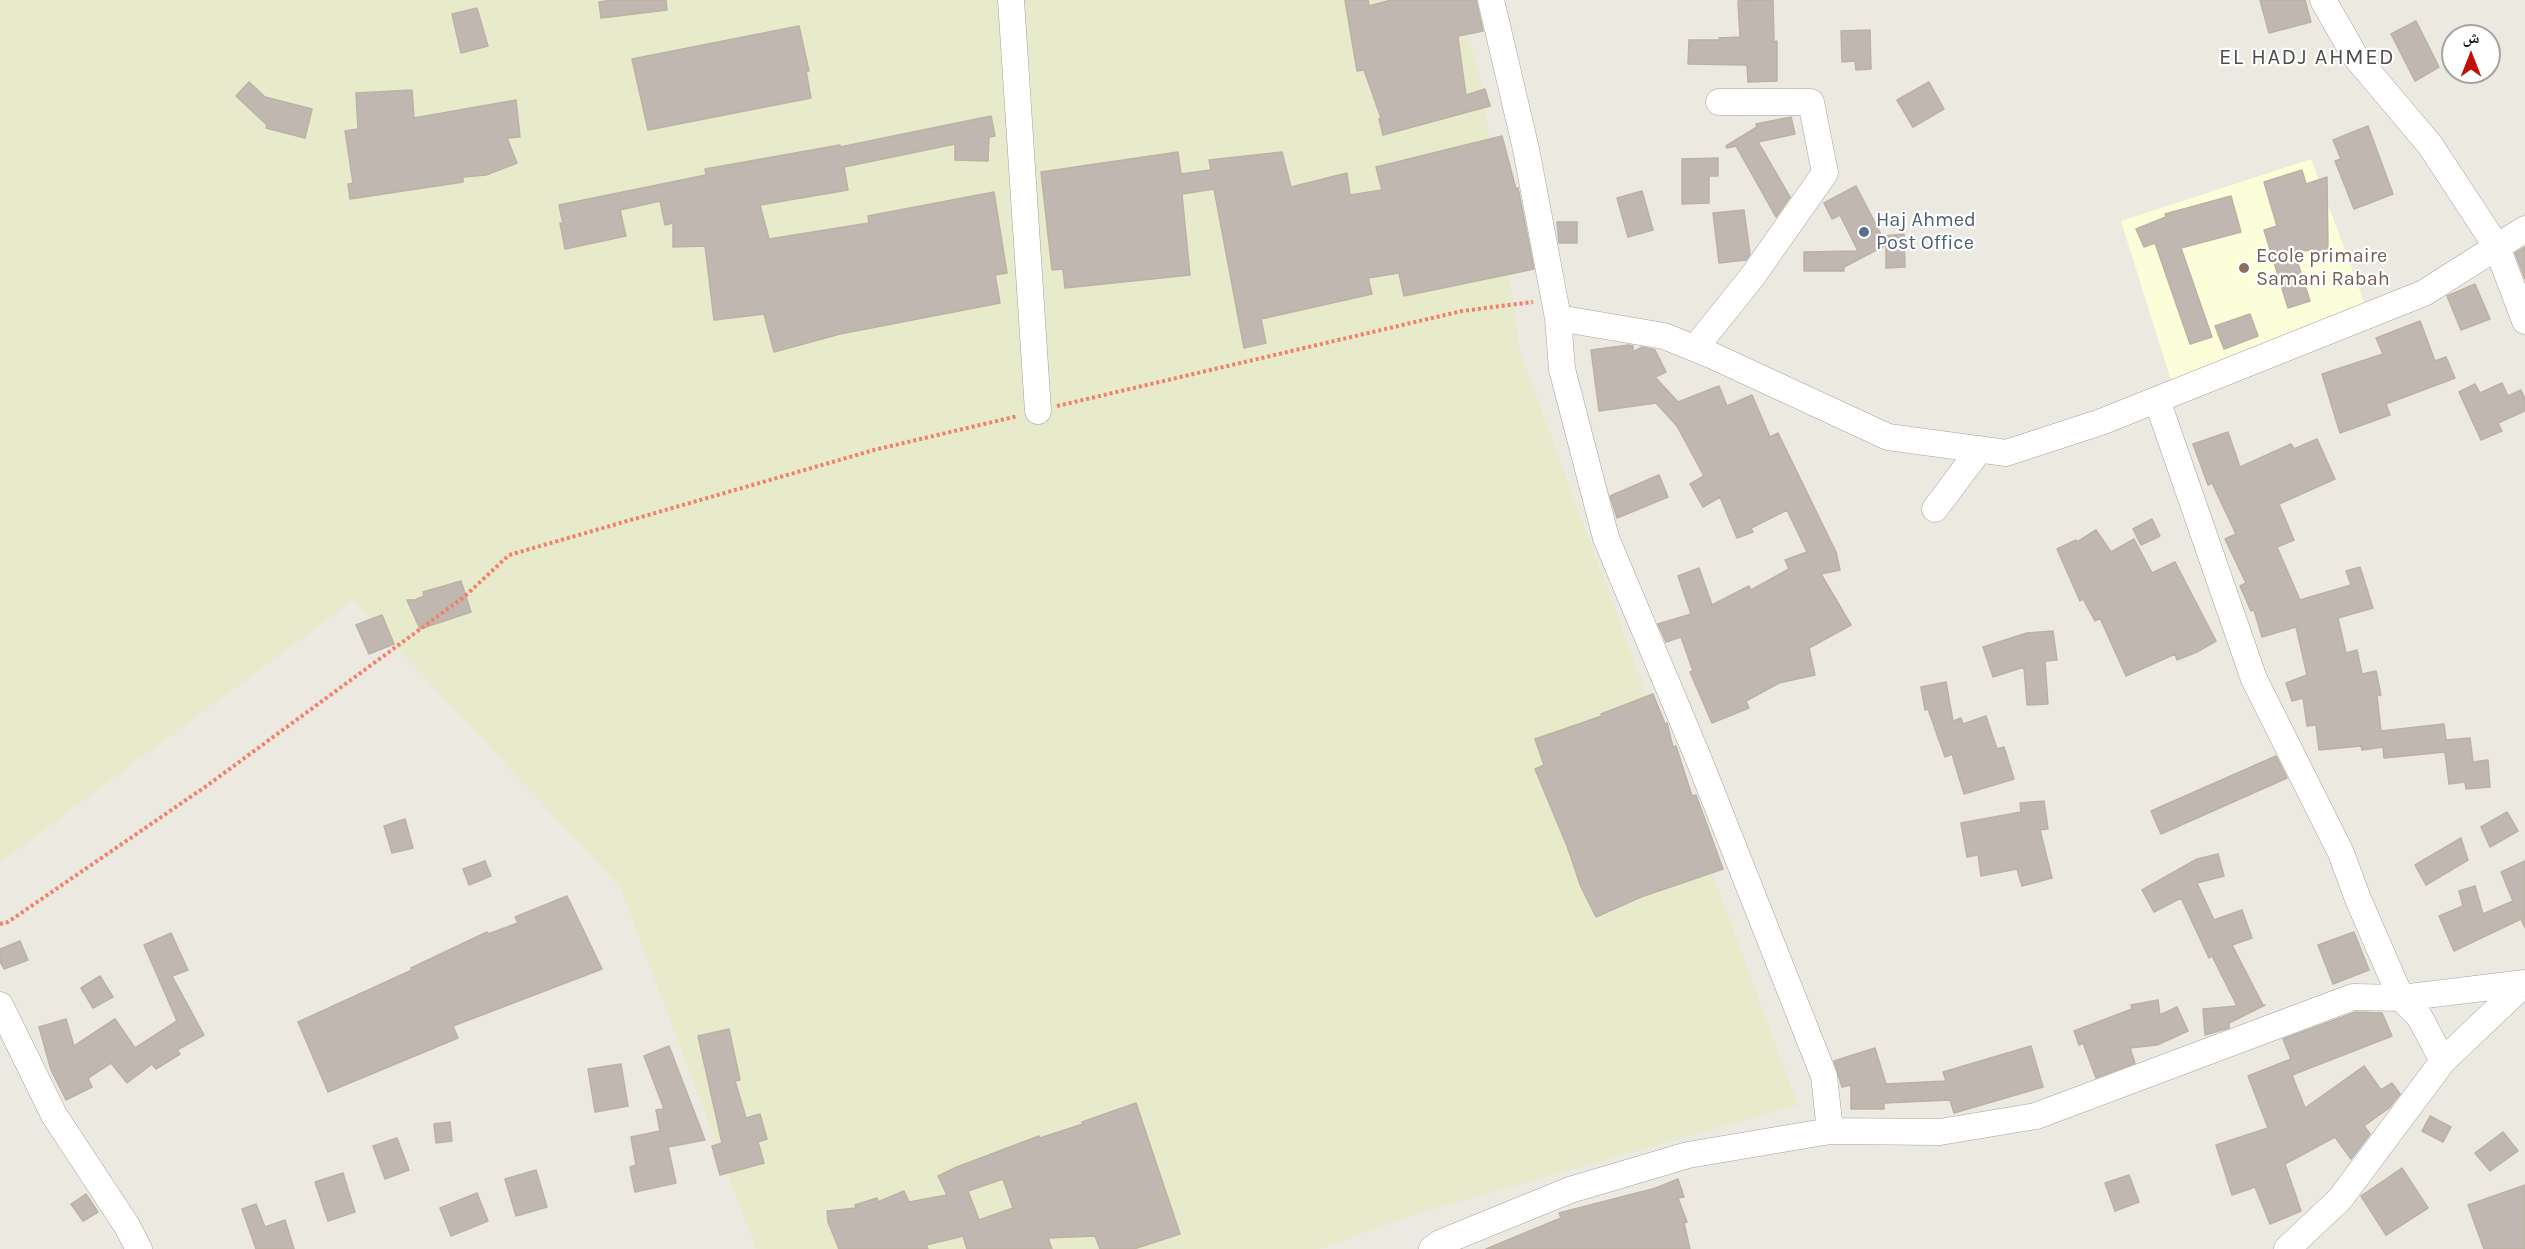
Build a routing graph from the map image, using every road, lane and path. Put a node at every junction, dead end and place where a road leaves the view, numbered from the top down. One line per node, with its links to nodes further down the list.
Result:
1 (1011, 0): 11 (street)
2 (1491, 0): 7 (street)
3 (2323, 0): 6 (street)
4 (1719, 102): 9 (street)
5 (2525, 229): 6 (street)
6 (2496, 247): 8 (street); 10 (street)
7 (1556, 309): 9 (street); 11 (path); 18 (street)
8 (2525, 321)
9 (1695, 348): 12 (street)
10 (2157, 400): 12 (street); 15 (street)
11 (1038, 411): 14 (path)
12 (1980, 449): 13 (street)
13 (1935, 509)
14 (0, 924)
15 (2401, 998): 17 (street); 17 (street); 18 (street)
16 (0, 1005): 19 (street)
17 (2443, 1061): 21 (street)
18 (1830, 1131): 20 (street)
19 (139, 1249)
20 (1432, 1249)
21 (2287, 1249)

